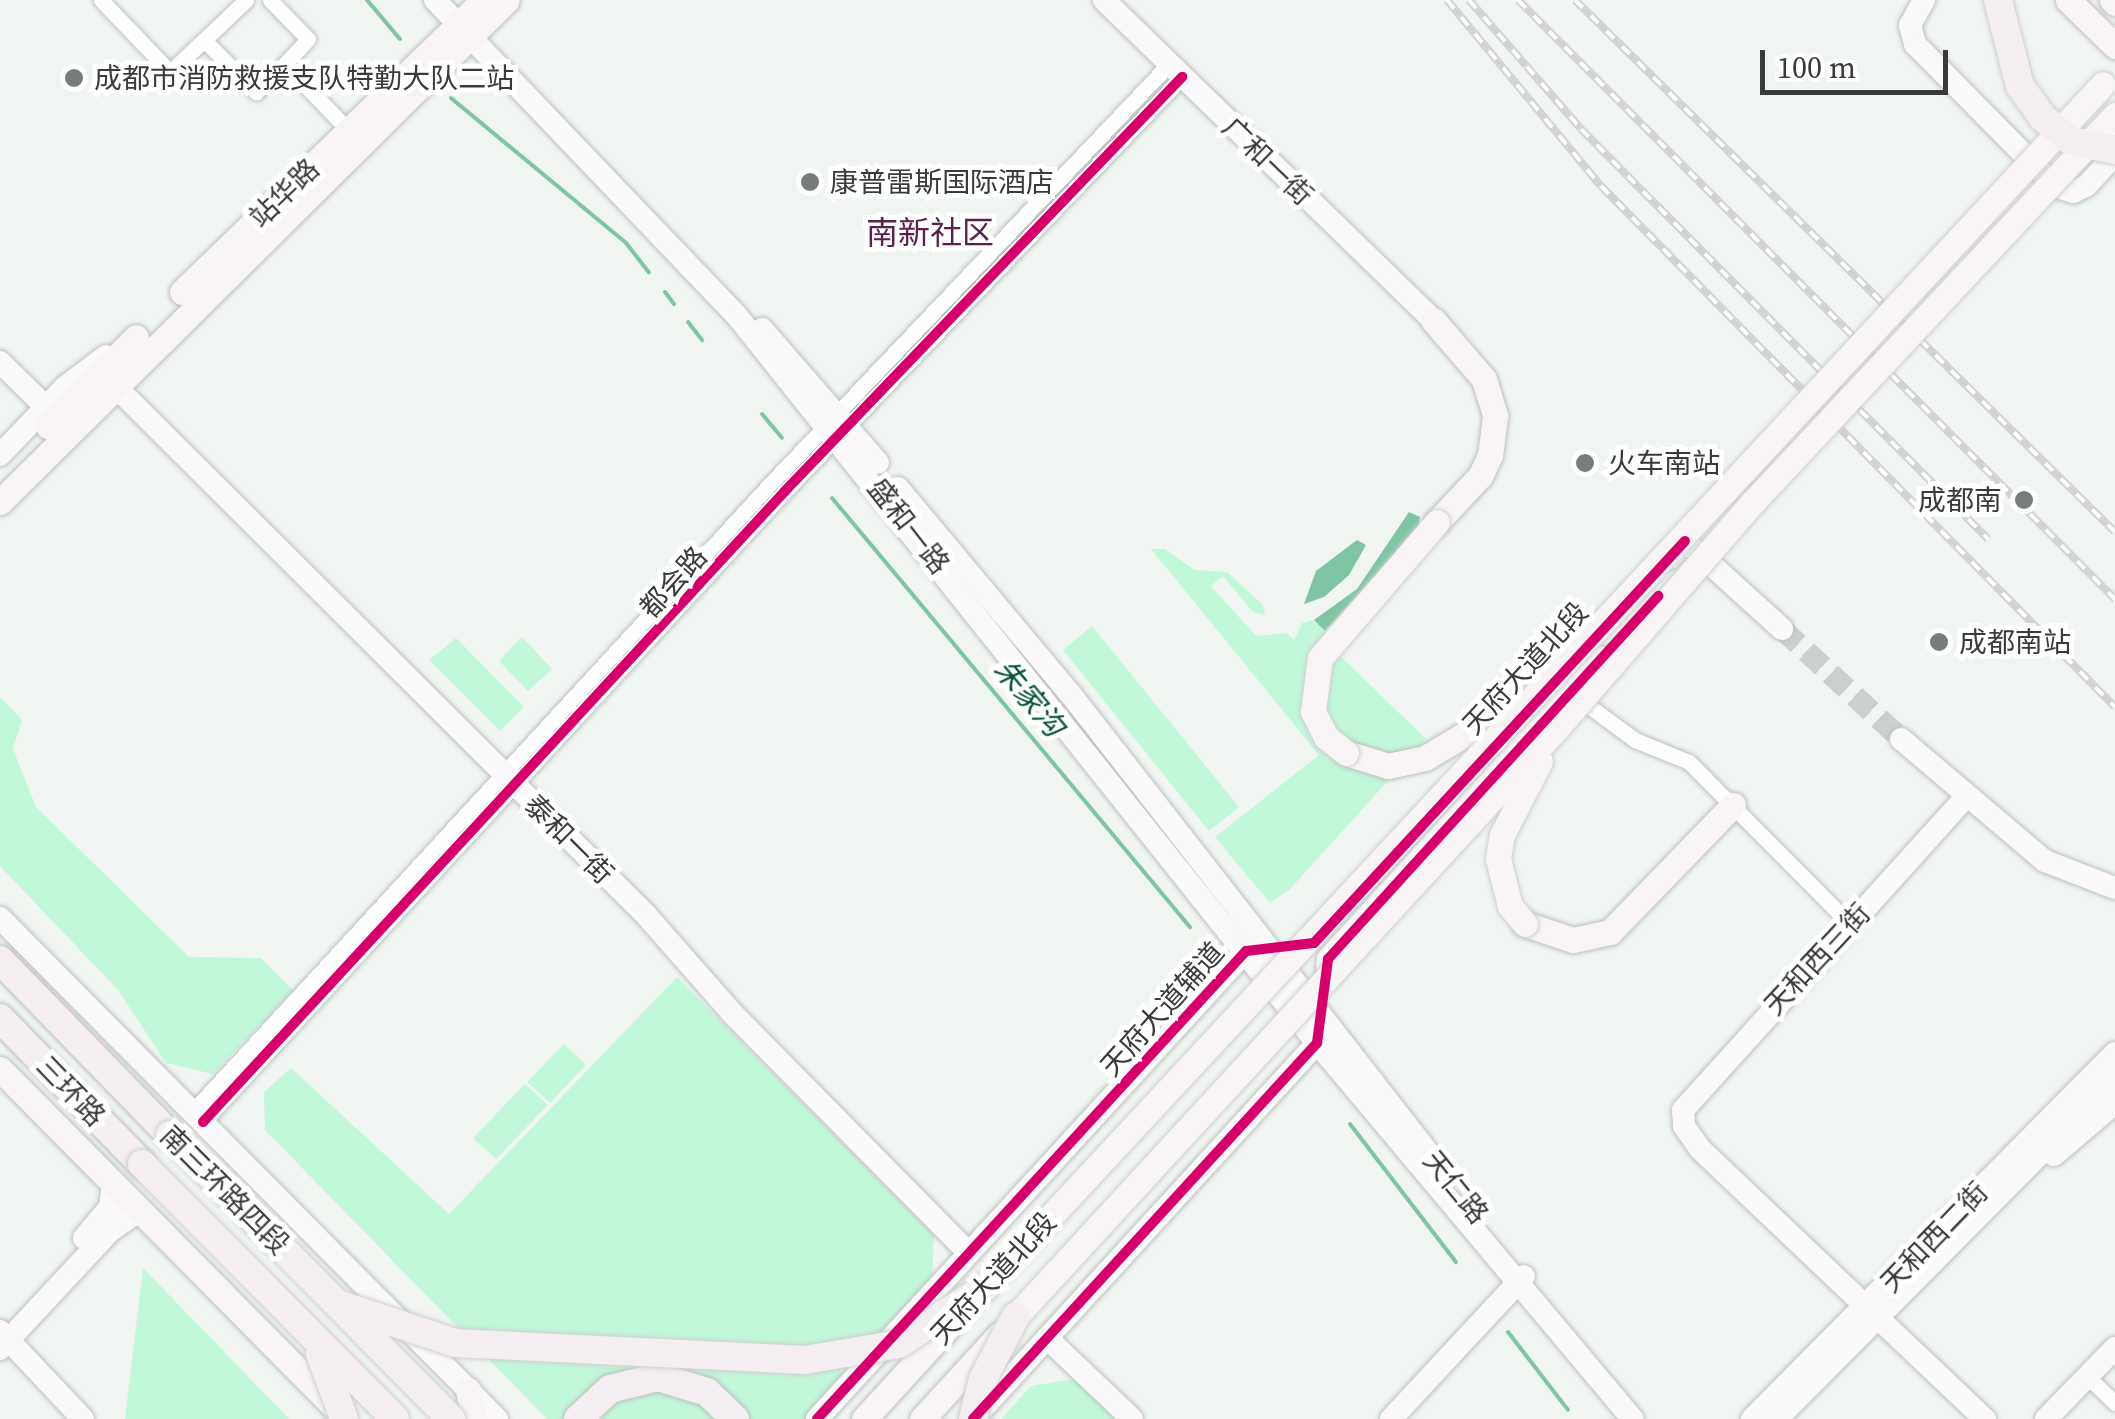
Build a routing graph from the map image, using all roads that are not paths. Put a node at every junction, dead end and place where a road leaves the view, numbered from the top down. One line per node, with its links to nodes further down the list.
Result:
1 (100, 0): 12 (street)
2 (246, 0): 12 (street)
3 (270, 0): 13 (street)
4 (435, 0): 10 (street, 盛和一路)
5 (508, 0): 10 (main road)
6 (1104, 0): 14 (street, 广和一街)
7 (1924, 0): 18 (street)
8 (1998, 0): 18 (highway, bridge)
9 (2068, 0): 11 (main road)
10 (468, 18): 17 (main road, 站华路); 20 (main road, 站华路); 24 (street, 盛和一路)
11 (2112, 38)
12 (204, 40): 13 (street)
13 (285, 64): 17 (street)
14 (1176, 71): 19 (street, 广和一街); 24 (street, 都会路)
15 (2109, 77): 31 (main road, 天府大道北段, bridge)
16 (2115, 115): 32 (main road, 天府大道北段, bridge)
17 (348, 130): 20 (main road, 站华路)
18 (2111, 153)
19 (1434, 320): 31 (main road, bridge)
20 (133, 352): 22 (main road, 站华路); 23 (main road)
21 (0, 362): 23 (street)
22 (110, 380): 23 (main road, 站华路); 28 (street); 34 (street, 泰和一街)
23 (52, 423): 25 (street); 26 (main road); 27 (main road)
24 (839, 425): 34 (street, 都会路); 40 (street, 盛和一路); 41 (street, 盛和一路)
25 (0, 455)
26 (0, 477)
27 (0, 502)
28 (0, 518)
29 (1782, 629): 30 (street, 天府大道辅道)
30 (1565, 685): 36 (street); 40 (street, 天府大道辅道); 44 (street, 天府大道辅道)
31 (1529, 696): 57 (main road, 天府大道北段, bridge)
32 (1557, 728): 36 (main road, bridge); 60 (main road, 天府大道北段, bridge)
33 (1901, 739): 35 (street)
34 (512, 781): 50 (street, 都会路); 55 (street, 泰和一街)
35 (1965, 798): 37 (street); 39 (street, 天和西三街)
36 (1734, 806): 39 (street)
37 (2115, 888)
38 (0, 918): 50 (street)
39 (1849, 922): 59 (street, 天和西三街)
40 (1270, 948): 41 (street, 天府大道辅道); 44 (street, 天仁路)
41 (1246, 951): 44 (street, 盛和一路); 55 (street, 天府大道辅道)
42 (0, 960): 58 (highway, 南三环路四段, bridge)
43 (0, 1018): 51 (highway, 三环路)
44 (1319, 1032): 56 (street, 天仁路); 63 (street)
45 (2115, 1036): 52 (street)
46 (2115, 1053): 52 (street, 天和西二街)
47 (0, 1069): 53 (main road)
48 (2115, 1079): 52 (street, 天和西二街)
49 (2115, 1103): 52 (street)
50 (198, 1116): 66 (street)
51 (142, 1164): 61 (highway, 南三环路四段, bridge)
52 (2004, 1178): 59 (street, 天和西二街)
53 (112, 1182): 54 (main road); 62 (street)
54 (140, 1210): 62 (street); 70 (main road)
55 (969, 1253): 68 (street, 天府大道辅道)
56 (1521, 1279): 81 (street); 82 (street, 天仁路); 83 (street, 天仁路)
57 (985, 1287): 58 (highway, bridge); 77 (main road, 天府大道北段, bridge)
58 (338, 1304): 72 (highway, 南三环路四段, bridge)
59 (1872, 1314): 84 (street, 天和西二街); 85 (street, 天和西二街); 86 (street)
60 (1016, 1316): 78 (main road, 天府大道北段, bridge); 79 (highway, bridge)
61 (311, 1334): 70 (highway, bridge); 71 (highway, 南三环路四段, bridge)
62 (2, 1337): 69 (street)
63 (1047, 1338): 79 (street); 80 (street)
64 (2115, 1348): 65 (street)
65 (2088, 1376): 67 (street); 87 (street)
66 (468, 1390): 73 (main road); 74 (street)
67 (2115, 1403)
68 (820, 1417)
69 (83, 1419)
70 (345, 1419)
71 (395, 1419)
72 (451, 1419)
73 (474, 1419)
74 (497, 1419)
75 (578, 1419): 76 (highway)
76 (735, 1419)
77 (864, 1419)
78 (922, 1419)
79 (973, 1419)
80 (1132, 1419)
81 (1392, 1419)
82 (1632, 1419)
83 (1649, 1419)
84 (1752, 1419)
85 (1777, 1419)
86 (1985, 1419)
87 (2046, 1419)

